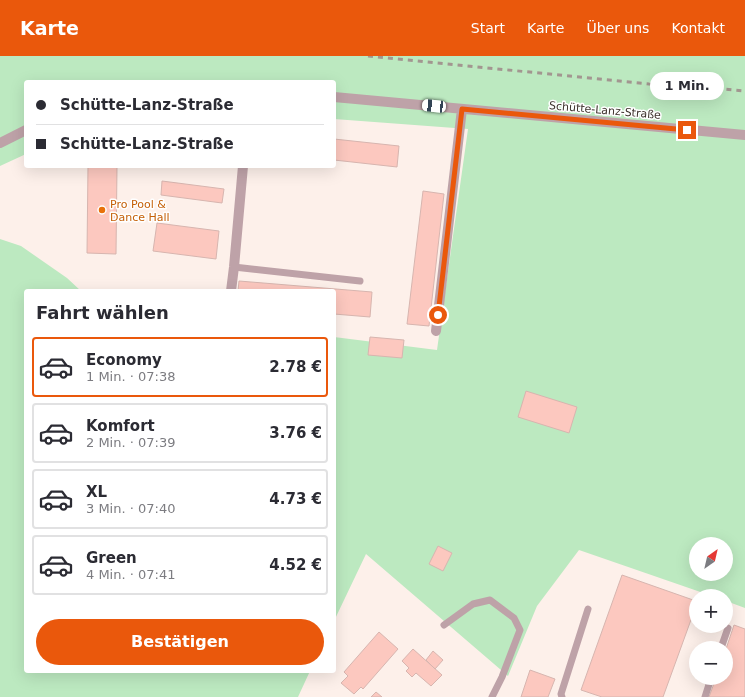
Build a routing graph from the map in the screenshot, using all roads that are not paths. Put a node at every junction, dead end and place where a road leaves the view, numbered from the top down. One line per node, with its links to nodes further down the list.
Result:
1 (336, 97): 2 (street, Schütte-Lanz-Straße)
2 (462, 109): 4 (street, Schütte-Lanz-Straße); 10 (street)
3 (24, 131): 5 (street)
4 (745, 135)
5 (0, 143)
6 (243, 168): 7 (street)
7 (234, 267): 8 (lane); 9 (street)
8 (360, 281)
9 (231, 289)
10 (436, 330)
11 (588, 609): 15 (lane)
12 (444, 625): 14 (lane)
13 (709, 685): 16 (lane)
14 (492, 697)
15 (562, 697)
16 (705, 697)

